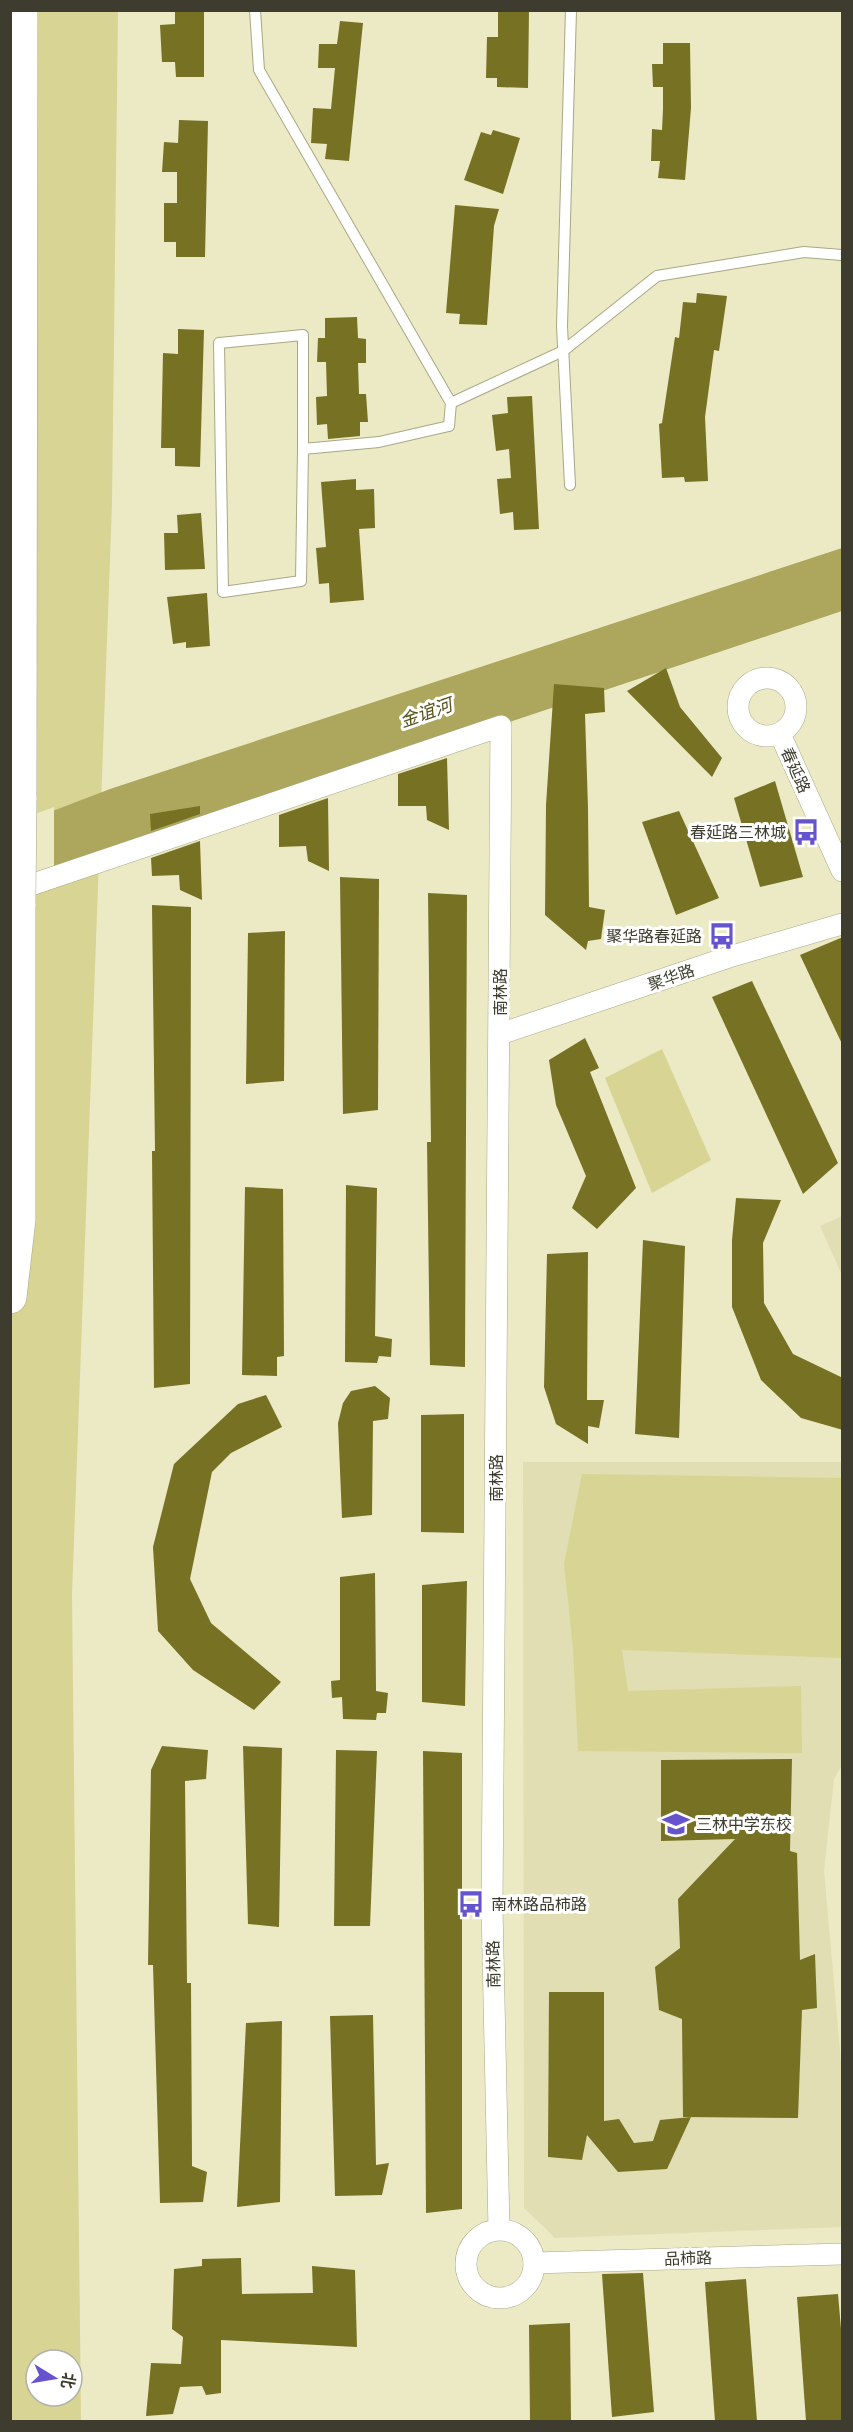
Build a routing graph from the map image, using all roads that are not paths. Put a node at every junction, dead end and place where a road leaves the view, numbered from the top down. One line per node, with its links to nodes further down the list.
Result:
1 (21, 10): 11 (highway, bridge)
2 (255, 10): 6 (lane)
3 (571, 10): 5 (lane)
4 (843, 255): 5 (lane)
5 (563, 351): 6 (lane); 8 (lane)
6 (451, 403): 7 (lane)
7 (303, 448): 7 (lane)
8 (570, 485)
9 (780, 734): 10 (street, 春延路)
10 (843, 871)
11 (15, 898): 13 (street, 南林路); 14 (highway)
12 (843, 924): 13 (street, 聚华路)
13 (500, 1034): 15 (street, 南林路)
14 (10, 1297)
15 (499, 2229): 17 (street); 17 (street)
16 (843, 2254): 17 (street, 品柿路)
17 (534, 2263)

